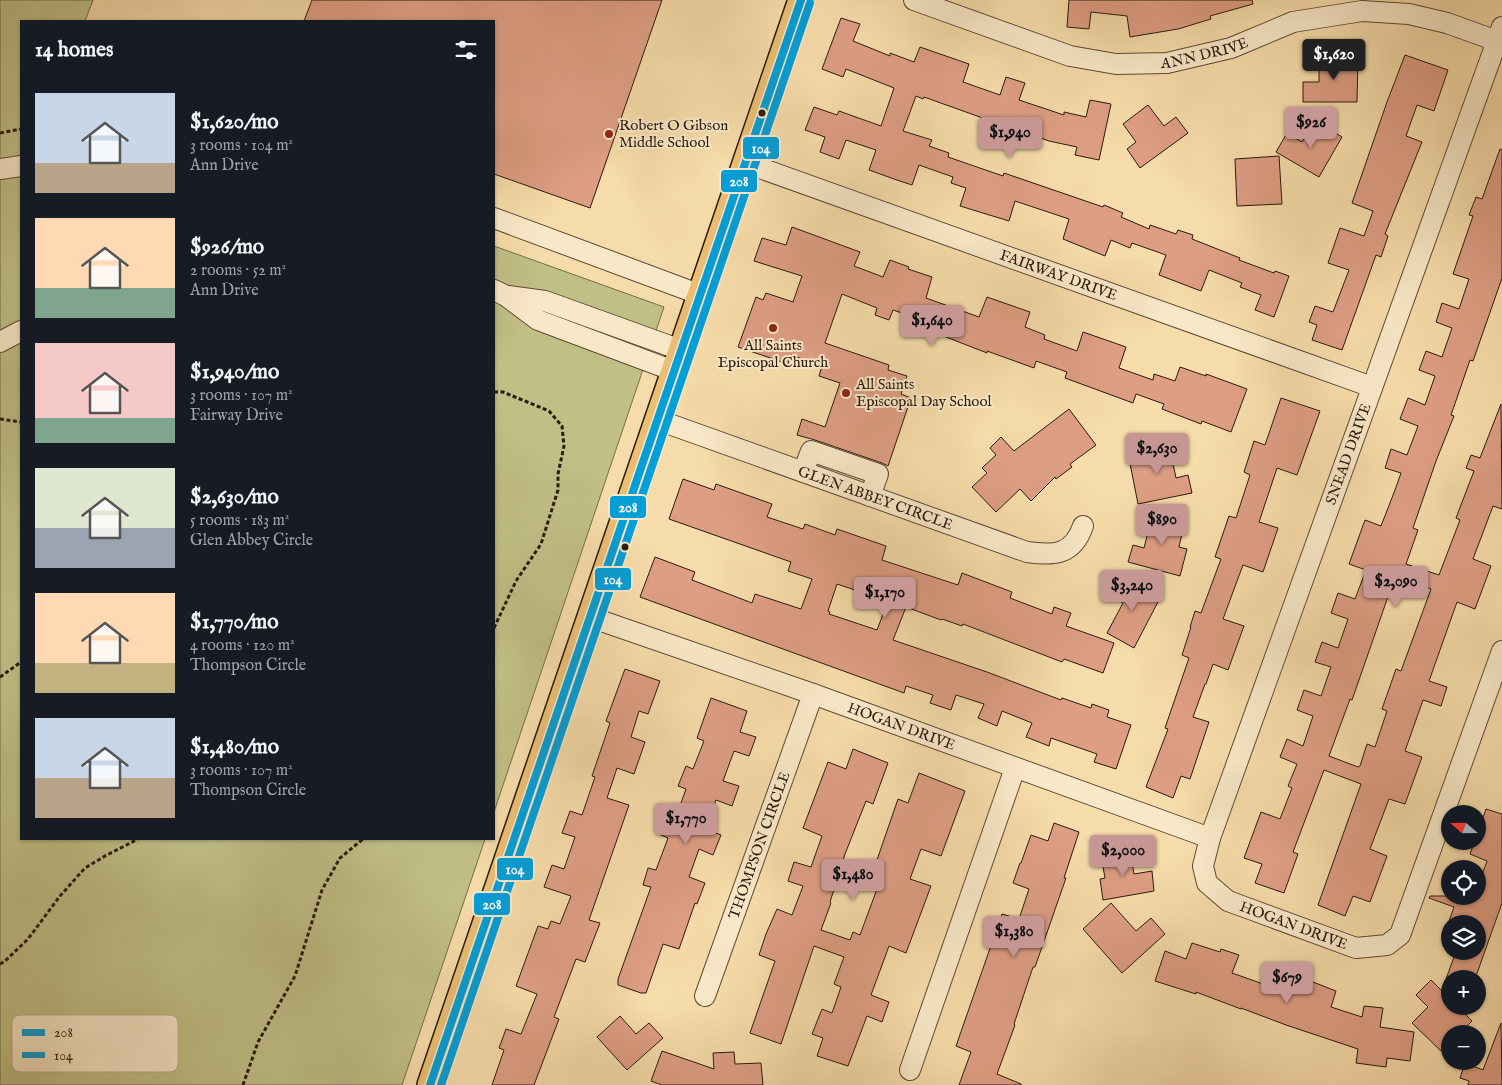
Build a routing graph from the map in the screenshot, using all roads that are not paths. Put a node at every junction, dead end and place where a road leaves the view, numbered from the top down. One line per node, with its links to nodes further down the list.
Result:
1 (801, 0): 4 (main road)
2 (914, 0): 3 (street, ANN DRIVE)
3 (1499, 34): 13 (street, SNEAD DRIVE)
4 (746, 163): 9 (main road); 13 (street, FAIRWAY DRIVE)
5 (20, 166): 6 (street)
6 (0, 169)
7 (495, 218): 9 (street)
8 (500, 293): 12 (street)
9 (701, 295): 12 (main road)
10 (20, 332): 11 (street)
11 (0, 342)
12 (678, 360): 14 (main road)
13 (1372, 388): 20 (street, SNEAD DRIVE)
14 (658, 420): 15 (street, GLEN ABBEY CIRCLE); 16 (main road)
15 (1083, 526)
16 (590, 617): 18 (street, HOGAN DRIVE); 24 (main road)
17 (1502, 651): 21 (street, HOGAN DRIVE)
18 (813, 694): 19 (street, HOGAN DRIVE); 22 (street, THOMPSON CIRCLE)
19 (1015, 768): 20 (street, HOGAN DRIVE); 23 (street)
20 (1210, 838): 21 (street, SNEAD DRIVE)
21 (1207, 883)
22 (705, 996)
23 (910, 1070)
24 (430, 1085)

